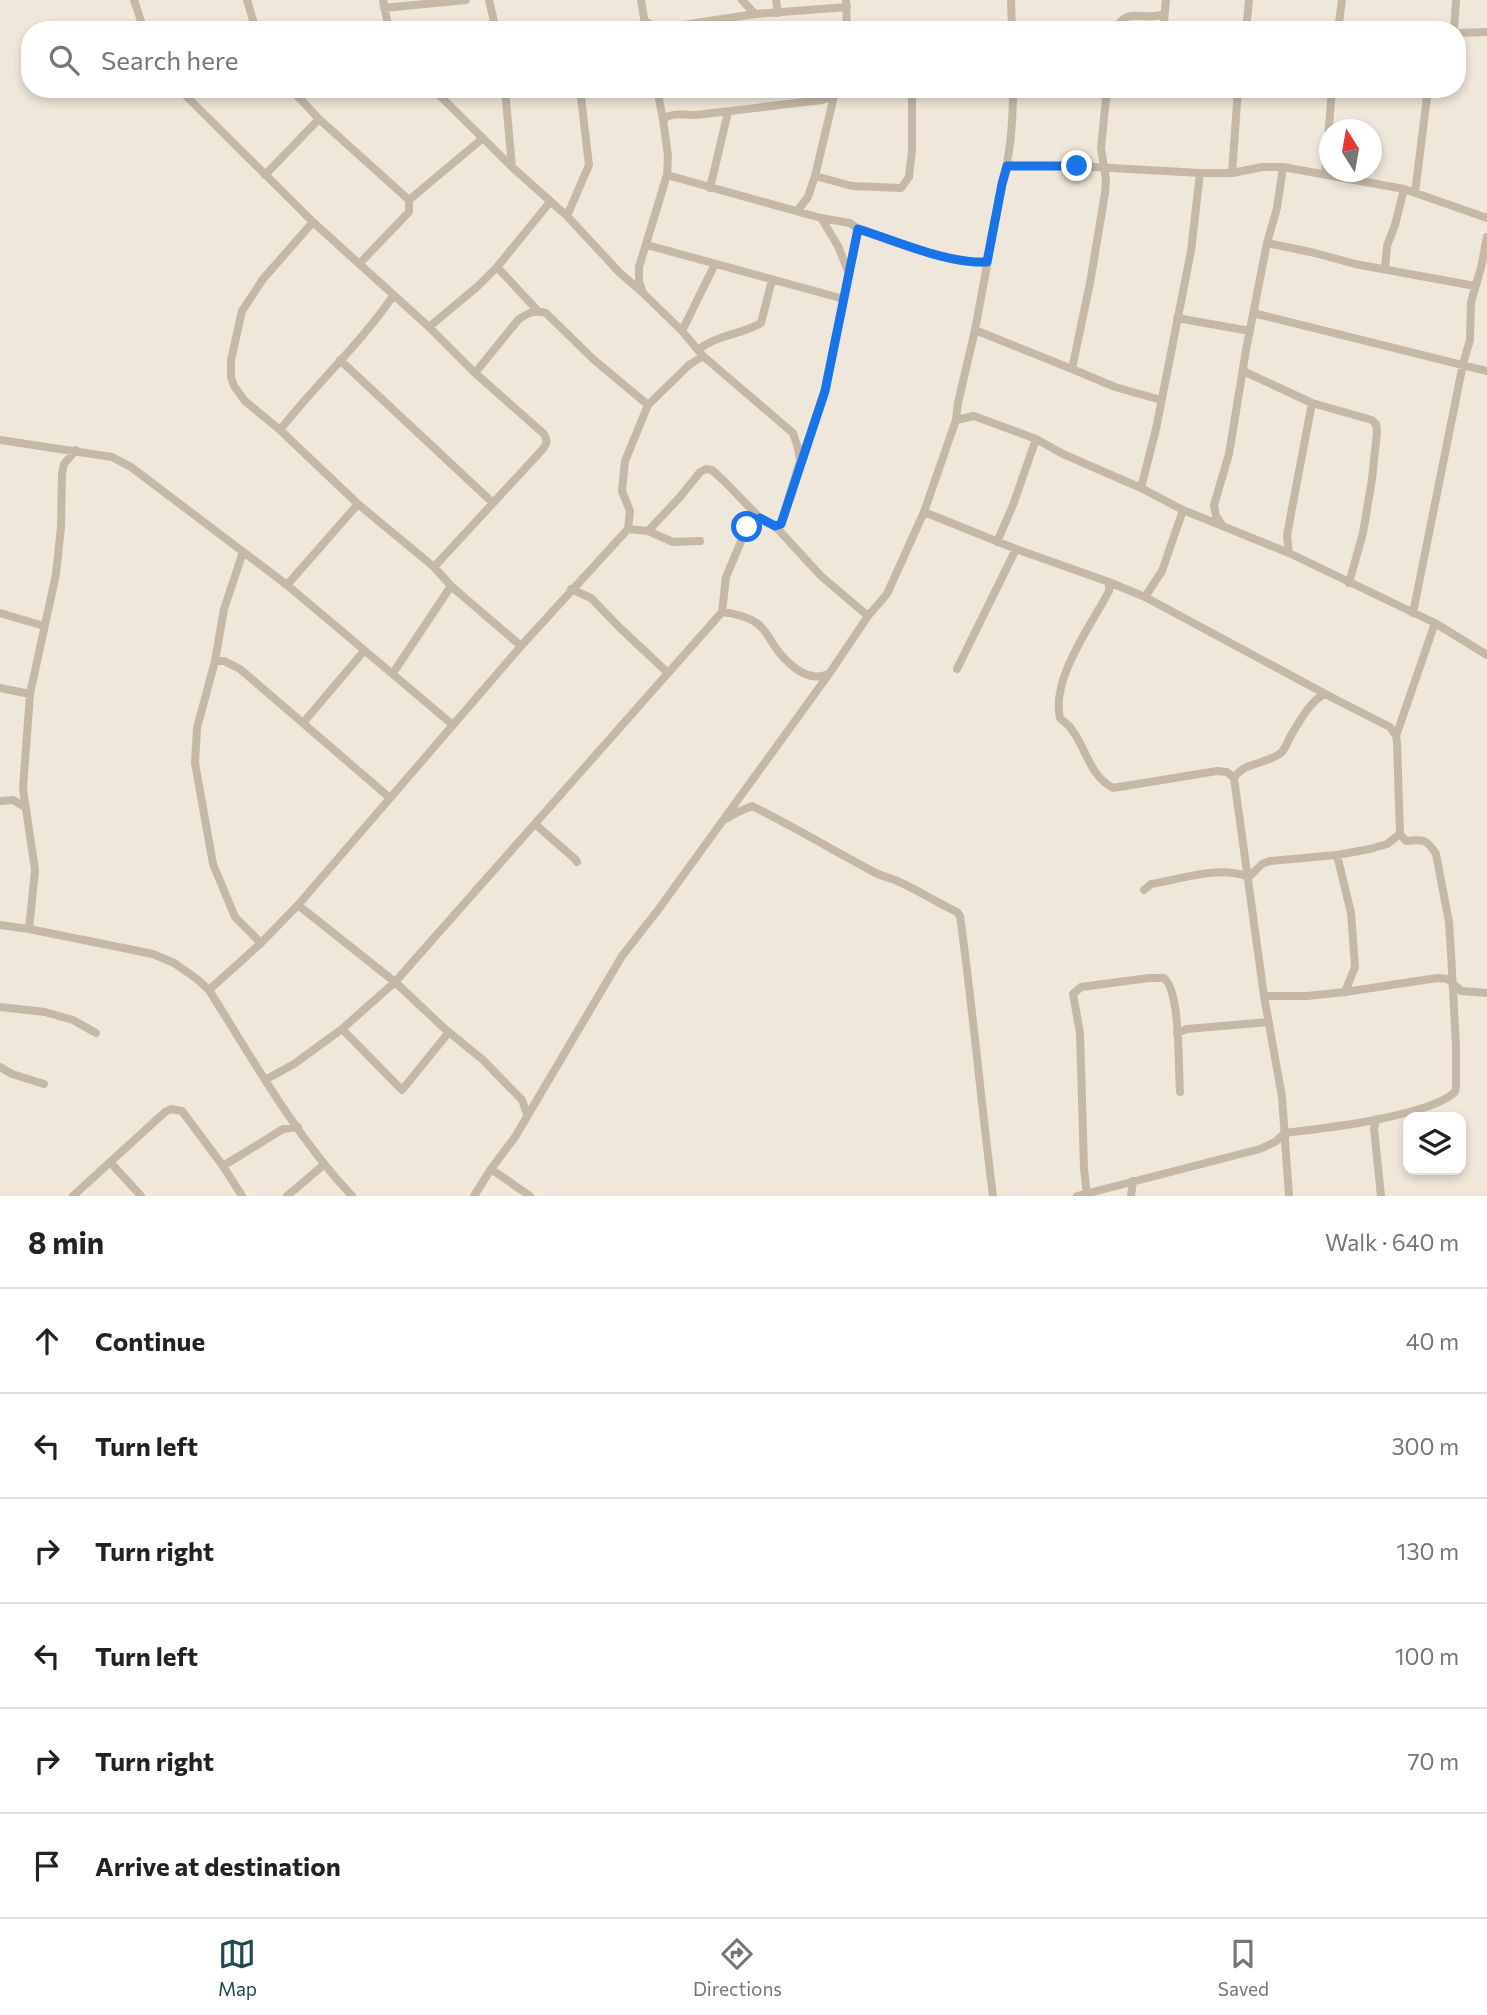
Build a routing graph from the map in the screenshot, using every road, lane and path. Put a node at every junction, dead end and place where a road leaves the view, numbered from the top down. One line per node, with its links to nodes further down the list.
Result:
1 (134, 0): 17 (street)
2 (247, 0): 18 (street)
3 (466, 0): 14 (street)
4 (489, 0): 19 (street)
5 (642, 0): 20 (street)
6 (742, 0): 16 (street)
7 (776, 0): 15 (street)
8 (1011, 0): 23 (street)
9 (1166, 0): 26 (street)
10 (1250, 0): 27 (street)
11 (1342, 0): 28 (street)
12 (1455, 0): 29 (street)
13 (846, 3): 15 (street); 22 (street)
14 (384, 4)
15 (778, 13): 16 (street)
16 (755, 14): 21 (street)
17 (141, 21)
18 (253, 21)
19 (494, 21)
20 (645, 21)
21 (709, 21)
22 (847, 21)
23 (1012, 21)
24 (1120, 21): 25 (street)
25 (1162, 21)
26 (1165, 21)
27 (1247, 21)
28 (1339, 21)
29 (1456, 21)
30 (1466, 32): 31 (street)
31 (1487, 33)
32 (188, 98): 60 (street)
33 (299, 98): 49 (street)
34 (442, 98): 52 (street)
35 (506, 98): 54 (street)
36 (581, 98): 71 (street)
37 (659, 98): 51 (street)
38 (825, 98): 46 (street)
39 (834, 98): 47 (street)
40 (912, 98): 62 (street)
41 (1013, 98): 53 (street)
42 (1106, 98): 55 (street)
43 (1238, 98): 58 (street)
44 (1331, 98): 50 (street)
45 (1427, 98): 66 (street)
46 (822, 100): 47 (street); 48 (street)
47 (831, 110): 62 (street)
48 (728, 112): 51 (street); 64 (street)
49 (319, 119): 60 (street); 68 (street)
50 (1330, 119)
51 (663, 120): 61 (street)
52 (483, 138): 54 (street); 68 (street)
53 (1007, 166): 55 (street); 79 (street)
54 (512, 167): 69 (street)
55 (1105, 167): 57 (street); 102 (street)
56 (1283, 167): 58 (street); 59 (street); 77 (street)
57 (1200, 173): 58 (street); 94 (street)
58 (1232, 173)
59 (1319, 174)
60 (265, 175): 74 (street)
61 (667, 175): 64 (street); 78 (street)
62 (815, 176): 67 (street)
63 (1364, 182): 65 (street)
64 (710, 188): 70 (street)
65 (1404, 189): 66 (street); 84 (street)
66 (1415, 193): 73 (street)
67 (808, 198): 70 (street); 72 (street)
68 (410, 200): 80 (street)
69 (550, 202): 71 (street); 82 (street)
70 (798, 210): 72 (street)
71 (567, 216): 85 (street)
72 (817, 217): 75 (street); 86 (street)
73 (1487, 218)
74 (313, 222): 80 (street); 112 (street)
75 (858, 229): 79 (street); 86 (street)
76 (1487, 237): 88 (street)
77 (1267, 243): 84 (street); 93 (street)
78 (647, 245): 81 (street); 83 (street)
79 (987, 262): 96 (street)
80 (360, 263): 90 (street)
81 (715, 264): 87 (street); 97 (street)
82 (497, 267): 92 (street); 95 (street)
83 (639, 267): 85 (street); 89 (street)
84 (1385, 269): 88 (street)
85 (619, 272): 89 (street)
86 (848, 273): 91 (street)
87 (772, 280): 91 (street); 99 (street)
88 (1475, 286): 101 (street)
89 (643, 293): 97 (street)
90 (393, 296): 95 (street); 100 (street)
91 (844, 299): 113 (street)
92 (537, 310): 105 (street); 109 (street)
93 (1253, 313): 98 (street); 101 (street)
94 (1177, 318): 98 (street); 107 (street)
95 (429, 327): 105 (street)
96 (975, 330): 102 (street); 106 (street)
97 (682, 331): 99 (street)
98 (1250, 331): 103 (street)
99 (700, 353): 109 (street); 114 (street)
100 (340, 360): 112 (street); 120 (street)
101 (1463, 364): 104 (street); 143 (street)
102 (1072, 369): 107 (street)
103 (1243, 371): 108 (street); 126 (street)
104 (1487, 371)
105 (475, 373): 120 (street)
106 (959, 399): 110 (street); 111 (street)
107 (1161, 400): 119 (street)
108 (1312, 402): 133 (street); 136 (street)
109 (648, 405): 127 (street)
110 (974, 416): 111 (street); 115 (street)
111 (956, 420): 123 (street)
112 (280, 430): 121 (street)
113 (811, 432): 114 (street); 118 (street)
114 (793, 433): 118 (street)
115 (1036, 439): 119 (street); 130 (street)
116 (0, 440): 117 (street)
117 (76, 450): 132 (street); 146 (street)
118 (800, 461): 125 (street)
119 (1140, 488): 122 (street)
120 (494, 503): 134 (street)
121 (358, 504): 134 (street); 137 (street)
122 (1183, 510): 126 (street); 140 (street)
123 (923, 512): 130 (street); 144 (street)
124 (760, 518): 125 (street); 128 (street); 141 (street)
125 (775, 526): 144 (street)
126 (1222, 526): 133 (street)
127 (628, 529): 128 (street); 139 (street)
128 (648, 531): 129 (street)
129 (701, 541)
130 (997, 541): 131 (street)
131 (1016, 549): 135 (street); 151 (street)
132 (243, 552): 137 (street); 150 (street)
133 (1289, 553): 136 (street)
134 (434, 567): 138 (street)
135 (1109, 582): 140 (street); 165 (street)
136 (1349, 583): 143 (street)
137 (287, 585): 148 (street)
138 (451, 586): 147 (street); 153 (street)
139 (571, 589): 147 (street); 152 (street)
140 (1145, 597): 155 (street)
141 (722, 612): 152 (street); 154 (street)
142 (0, 613): 146 (street)
143 (1413, 613): 145 (street)
144 (868, 616): 154 (street)
145 (1435, 623): 149 (street); 160 (street)
146 (44, 626): 157 (street)
147 (522, 646): 162 (street)
148 (364, 651): 153 (street); 161 (street)
149 (1487, 655)
150 (215, 661): 161 (street); 181 (street)
151 (957, 669)
152 (667, 672): 172 (street)
153 (393, 673): 162 (street)
154 (829, 674): 171 (street)
155 (1308, 685): 158 (street); 159 (street)
156 (0, 688): 157 (street)
157 (30, 694): 166 (street)
158 (1324, 694): 159 (street); 163 (street)
159 (1312, 703): 165 (street)
160 (1400, 722): 163 (street); 164 (street)
161 (303, 723): 167 (street)
162 (453, 725): 167 (street)
163 (1386, 725): 164 (street)
164 (1396, 736): 173 (street)
165 (1234, 778): 176 (street)
166 (23, 789): 168 (street); 170 (street)
167 (390, 798): 178 (street)
168 (13, 800): 169 (street); 170 (street)
169 (0, 801)
170 (25, 807): 180 (street)
171 (719, 823): 199 (street); 219 (street)
172 (535, 824): 175 (street); 182 (street)
173 (1400, 834): 174 (street); 183 (street)
174 (1337, 855): 176 (street); 185 (street)
175 (576, 862)
176 (1249, 877): 177 (street); 187 (street)
177 (1144, 890)
178 (298, 905): 181 (street); 182 (street)
179 (0, 925): 180 (street)
180 (29, 929): 184 (street)
181 (261, 943): 184 (street)
182 (395, 982): 190 (street); 191 (street)
183 (1452, 983): 185 (street); 186 (street); 200 (street)
184 (209, 990): 195 (street)
185 (1345, 992): 187 (street)
186 (1487, 993)
187 (1264, 996): 189 (street)
188 (0, 1007): 192 (street)
189 (1269, 1022): 193 (street); 203 (street)
190 (342, 1029): 191 (street); 195 (street)
191 (449, 1032): 199 (street)
192 (96, 1033)
193 (1177, 1033): 197 (street); 211 (street)
194 (0, 1067): 196 (street)
195 (265, 1080): 198 (street)
196 (44, 1084)
197 (1180, 1092)
198 (288, 1114): 201 (street); 202 (street)
199 (527, 1114): 209 (street)
200 (1377, 1119): 203 (street); 223 (street)
201 (298, 1127): 202 (street); 216 (street)
202 (283, 1129): 207 (street)
203 (1285, 1133): 204 (street); 205 (street)
204 (1275, 1142): 205 (street); 210 (street)
205 (1286, 1145): 222 (street)
206 (110, 1162): 207 (street); 212 (street); 213 (street)
207 (223, 1166): 214 (street)
208 (320, 1168): 215 (street)
209 (491, 1170): 217 (street); 218 (street)
210 (1133, 1181): 211 (street); 221 (street)
211 (1087, 1195): 220 (street)
212 (73, 1196)
213 (141, 1196)
214 (242, 1196)
215 (287, 1196)
216 (352, 1196)
217 (474, 1196)
218 (530, 1196)
219 (993, 1196)
220 (1077, 1196)
221 (1130, 1196)
222 (1289, 1196)
223 (1381, 1196)

